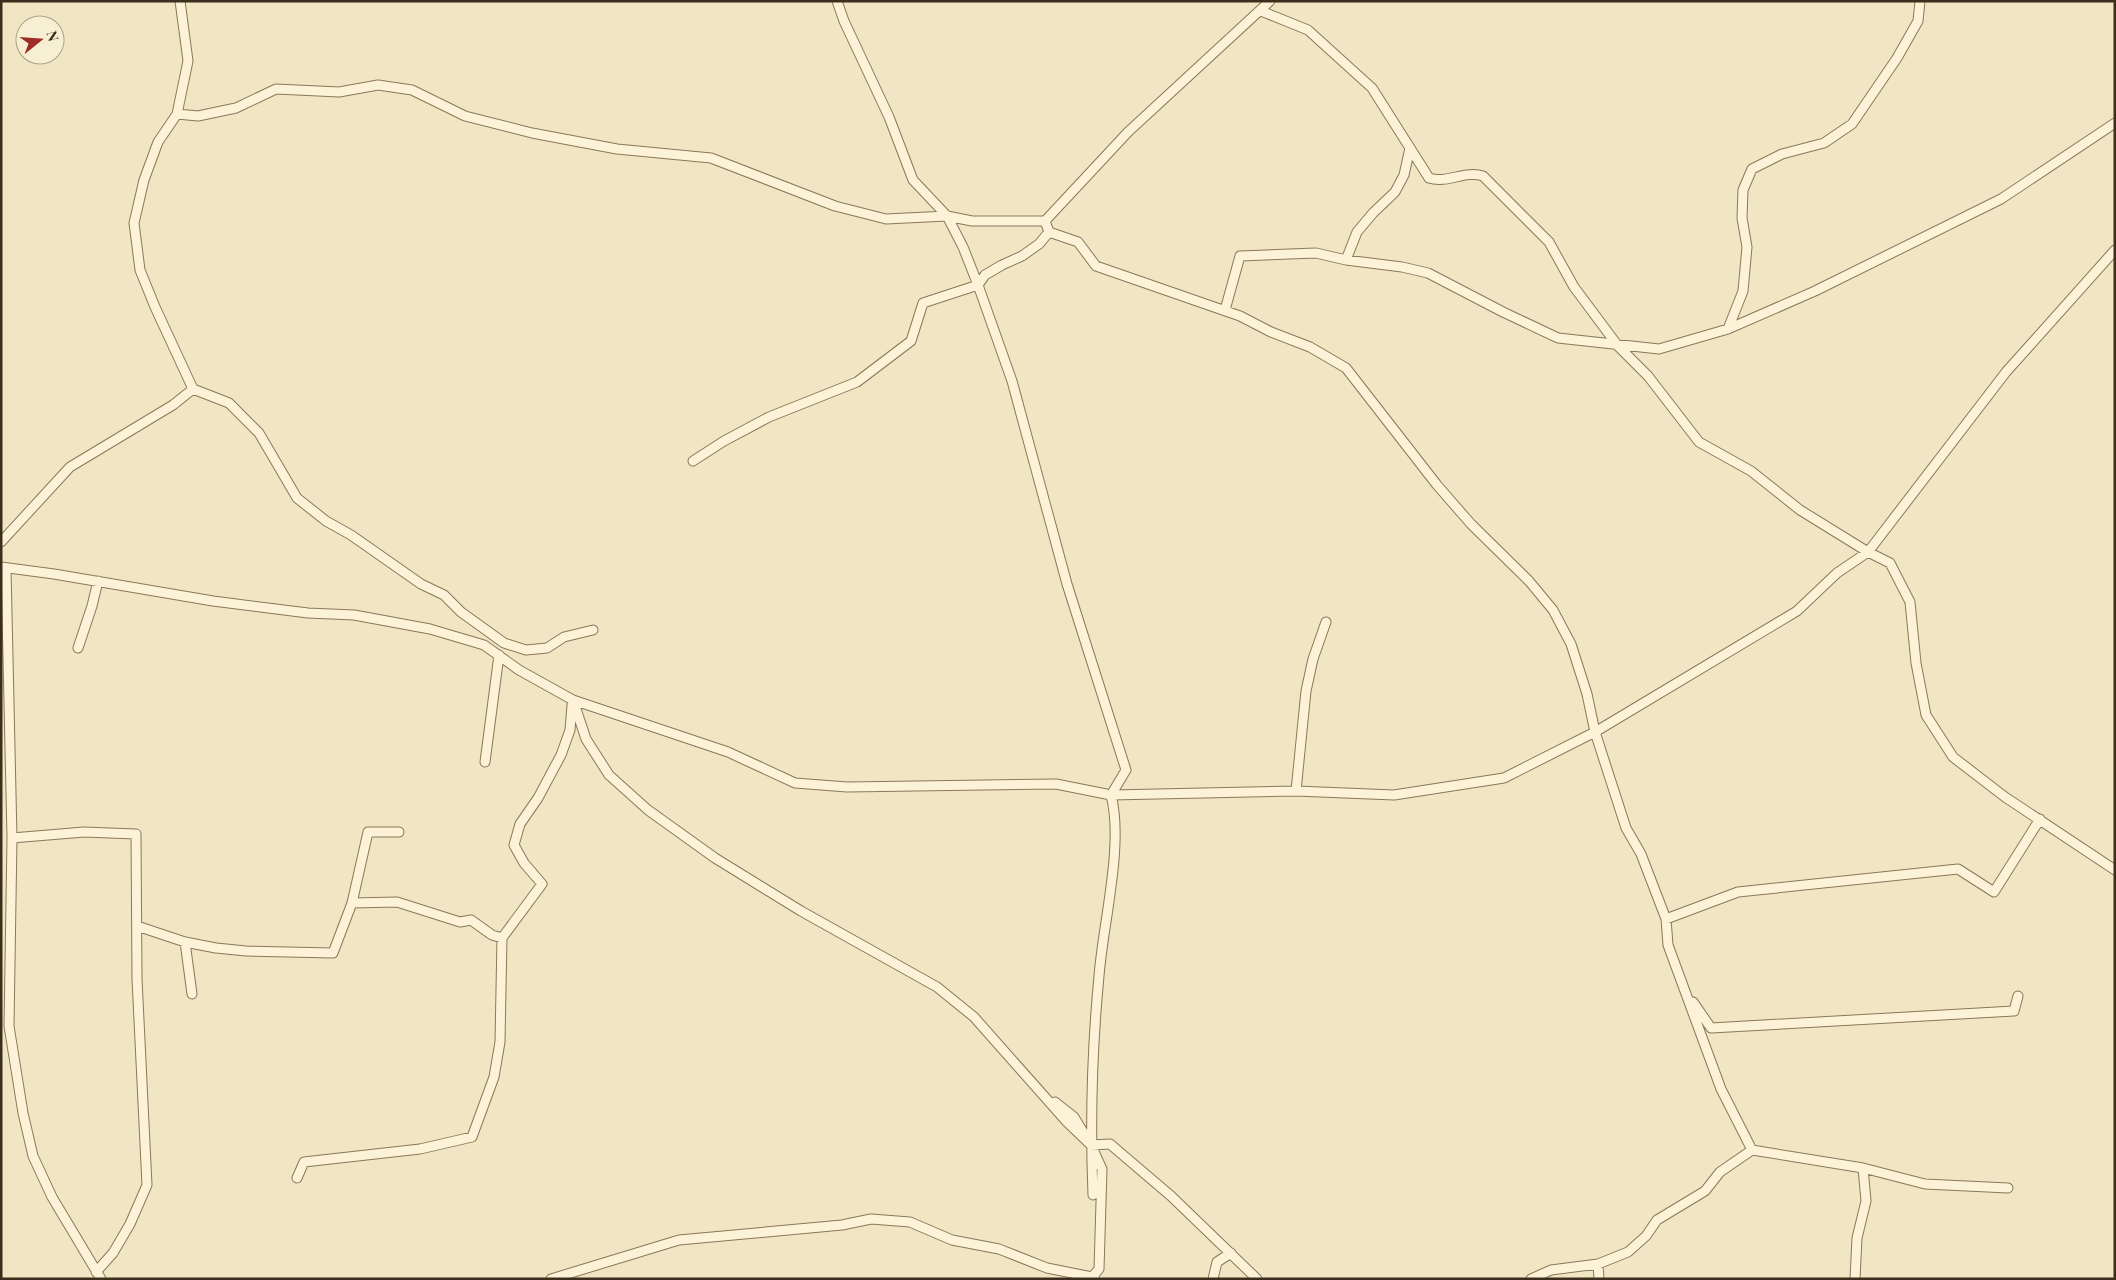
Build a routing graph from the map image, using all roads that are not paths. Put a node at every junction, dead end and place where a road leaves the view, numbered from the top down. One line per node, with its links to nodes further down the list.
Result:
1 (180, 1): 6 (street)
2 (838, 1): 9 (street)
3 (1270, 1): 5 (street)
4 (1920, 1): 16 (street)
5 (1261, 10): 8 (street); 10 (street)
6 (178, 114): 9 (street); 18 (street)
7 (2115, 123): 16 (street)
8 (1410, 148): 13 (street); 17 (street)
9 (947, 216): 10 (street); 14 (street)
10 (1045, 221): 11 (street)
11 (1049, 232): 14 (street); 15 (street)
12 (2115, 250): 21 (street)
13 (1346, 260): 15 (street); 17 (street)
14 (978, 285): 19 (street); 32 (street)
15 (1225, 310): 29 (street)
16 (1728, 329): 17 (street)
17 (1618, 346): 21 (street)
18 (193, 389): 20 (street); 25 (street)
19 (694, 461)
20 (1, 542)
21 (1868, 552): 29 (street); 33 (street)
22 (4, 568): 23 (street); 35 (street)
23 (98, 581): 26 (street); 27 (street)
24 (1326, 622): 31 (street)
25 (592, 630)
26 (78, 648)
27 (499, 656): 28 (street); 30 (street)
28 (573, 700): 32 (street); 40 (street); 46 (street)
29 (1595, 732): 31 (street); 38 (street)
30 (485, 762)
31 (1296, 791): 32 (street)
32 (1111, 795): 46 (street)
33 (2040, 819): 36 (street); 38 (street)
34 (400, 832): 37 (street)
35 (12, 838): 39 (street); 42 (street)
36 (2115, 870)
37 (352, 903): 40 (street); 41 (street)
38 (1666, 919): 44 (street)
39 (138, 926): 41 (street); 54 (street)
40 (502, 938): 49 (street)
41 (185, 942): 43 (street)
42 (6, 977): 54 (street)
43 (192, 994)
44 (1687, 994): 45 (street); 47 (street)
45 (2018, 996)
46 (1091, 1145): 51 (street); 52 (street); 55 (street)
47 (1752, 1150): 48 (street); 53 (street)
48 (1863, 1168): 50 (street); 61 (street)
49 (297, 1178)
50 (2008, 1188)
51 (1093, 1195)
52 (1231, 1253): 57 (street); 58 (street)
53 (1598, 1264): 59 (street); 60 (street)
54 (99, 1276)
55 (1093, 1278): 56 (street)
56 (551, 1279)
57 (1213, 1279)
58 (1257, 1279)
59 (1531, 1279)
60 (1599, 1279)
61 (1855, 1279)

